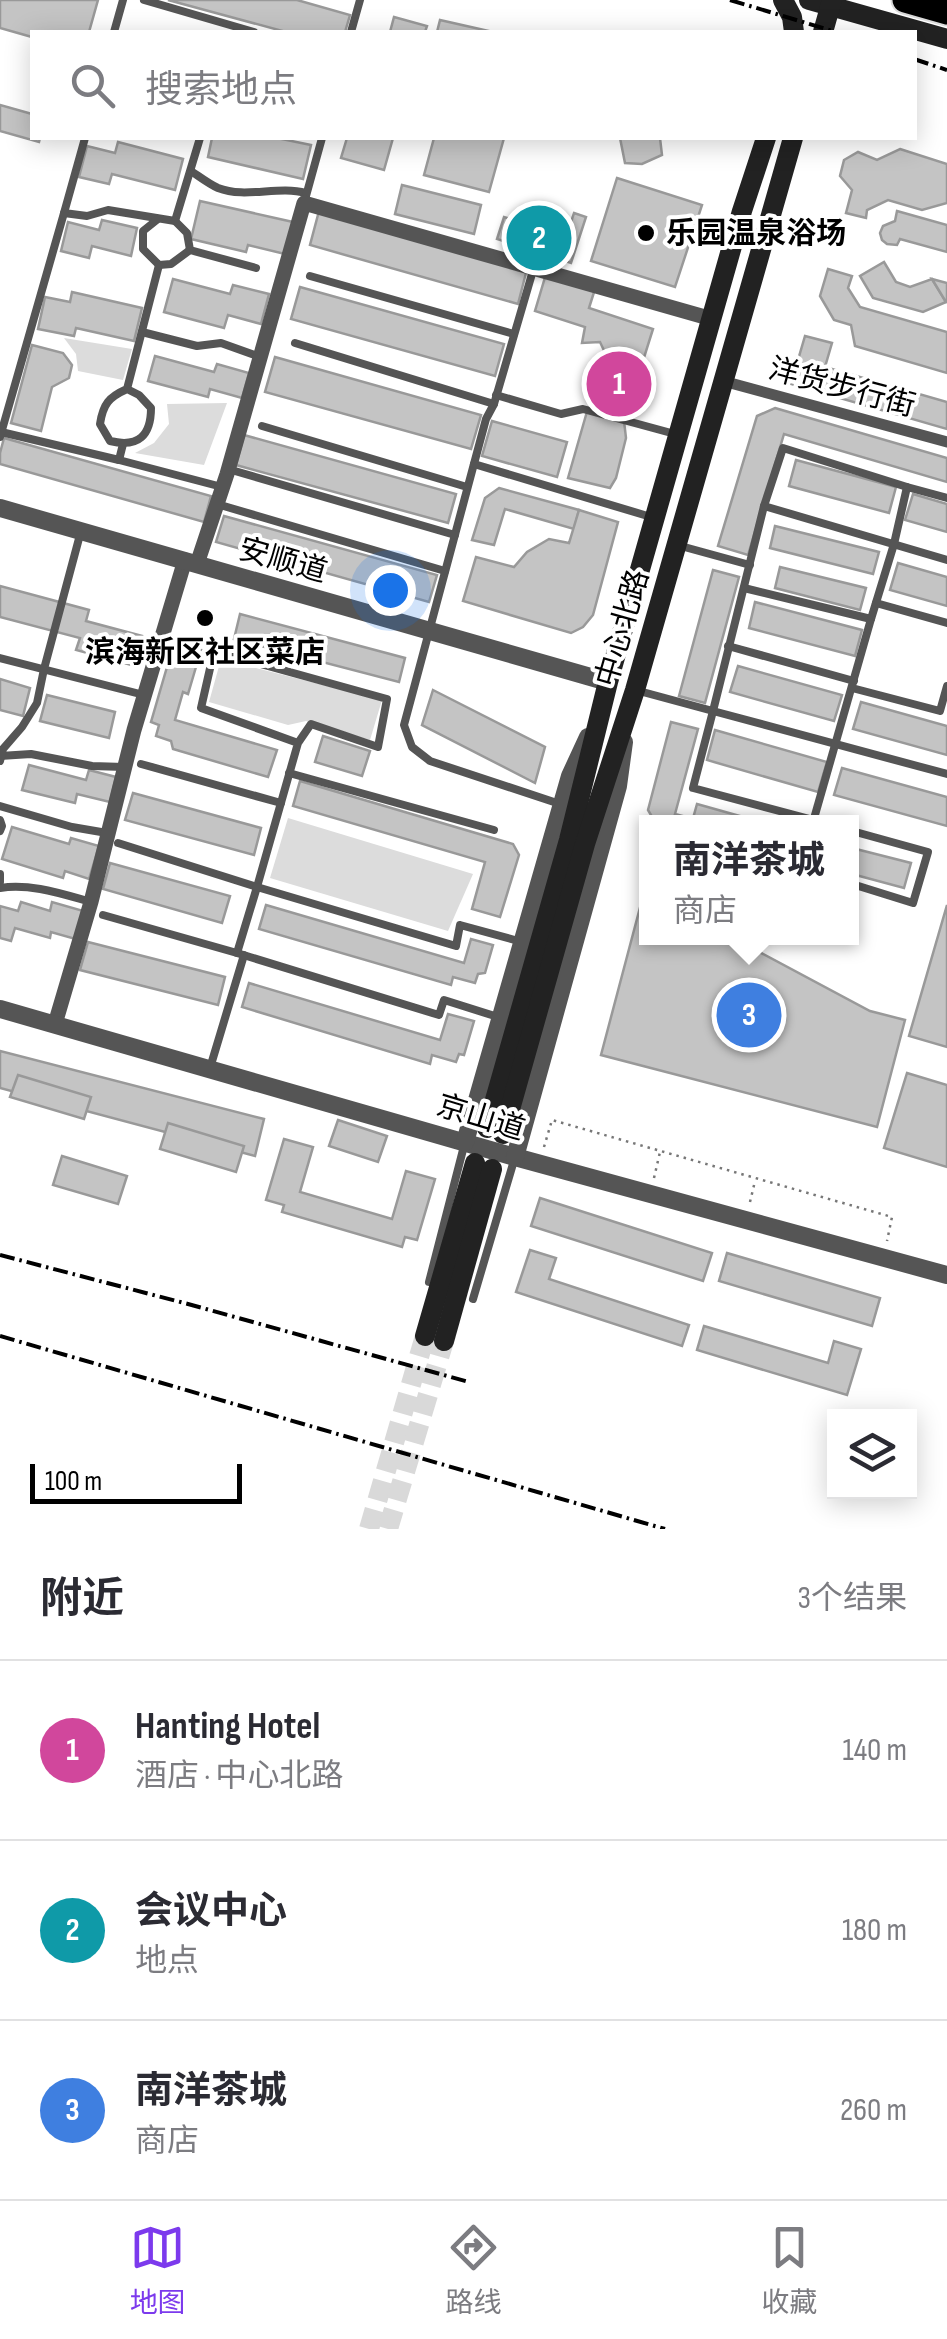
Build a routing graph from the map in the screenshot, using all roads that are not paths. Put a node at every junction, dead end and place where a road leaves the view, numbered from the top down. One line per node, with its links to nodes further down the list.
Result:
1 (122, 0): 9 (lane)
2 (144, 0): 8 (lane)
3 (360, 0): 12 (lane)
4 (783, 0): 13 (main road)
5 (906, 0): 7 (highway)
6 (820, 2): 14 (main road); 15 (main road); 16 (main road)
7 (947, 12)
8 (226, 24): 10 (lane); 11 (lane)
9 (114, 30)
10 (217, 30)
11 (247, 30)
12 (352, 30)
13 (795, 30)
14 (798, 30)
15 (821, 30)
16 (916, 30)
17 (917, 30): 18 (main road)
18 (947, 39)
19 (84, 140): 26 (lane)
20 (199, 140): 24 (lane)
21 (321, 140): 25 (lane)
22 (765, 140): 34 (main road, 中心北路)
23 (792, 140): 39 (main road, 中心北路)
24 (191, 171): 25 (lane); 28 (lane)
25 (305, 198): 31 (street); 38 (street)
26 (64, 213): 27 (lane); 43 (lane)
27 (158, 218): 28 (lane); 30 (lane)
28 (175, 221): 29 (lane)
29 (190, 250): 30 (lane); 32 (lane)
30 (159, 265): 35 (lane)
31 (534, 267): 34 (street); 36 (lane)
32 (256, 268)
33 (310, 276): 36 (lane)
34 (712, 319): 44 (main road, 中心北路)
35 (142, 332): 38 (lane); 40 (lane)
36 (514, 334): 41 (lane)
37 (296, 343): 41 (lane)
38 (260, 357): 49 (street)
39 (724, 381): 45 (street, 洋货步行街); 61 (main road, 中心北路)
40 (127, 389): 46 (lane); 46 (lane)
41 (495, 400): 44 (lane); 48 (lane)
42 (262, 426): 52 (lane)
43 (1, 434): 47 (lane)
44 (679, 435): 57 (main road, 中心北路)
45 (947, 442)
46 (123, 444): 47 (lane)
47 (119, 460): 50 (lane)
48 (474, 464): 52 (lane); 57 (lane)
49 (228, 470): 50 (street); 59 (lane)
50 (222, 486): 54 (street)
51 (907, 486): 53 (lane); 55 (lane); 60 (lane)
52 (467, 487): 59 (lane)
53 (947, 498)
54 (217, 504): 63 (street); 65 (lane)
55 (764, 506): 60 (lane); 64 (lane)
56 (0, 508): 58 (street, 安顺道)
57 (655, 518): 74 (main road, 中心北路)
58 (80, 530): 63 (street, 安顺道); 73 (lane)
59 (455, 535): 65 (lane)
60 (894, 544): 62 (lane); 67 (lane)
61 (677, 545): 64 (lane); 77 (main road, 中心北路)
62 (947, 560)
63 (192, 562): 70 (street, 安顺道); 78 (street)
64 (750, 564): 66 (lane)
65 (445, 571): 70 (lane)
66 (744, 588): 68 (lane); 71 (lane)
67 (876, 603): 68 (lane); 69 (lane)
68 (871, 620): 75 (lane)
69 (947, 623)
70 (428, 632): 74 (street, 安顺道); 89 (lane)
71 (728, 646): 75 (lane); 80 (lane)
72 (0, 658): 73 (lane)
73 (44, 669): 78 (lane); 84 (lane)
74 (608, 682): 79 (main road, 中心北路)
75 (853, 684): 76 (lane); 83 (lane)
76 (947, 686)
77 (635, 690): 80 (lane); 81 (main road, 中心北路)
78 (144, 696): 85 (street)
79 (601, 710): 81 (main road, 中心北路); 89 (street)
80 (713, 710): 83 (lane); 91 (lane)
81 (627, 717): 110 (street)
82 (298, 743): 82 (lane); 86 (lane)
83 (835, 744): 87 (lane); 92 (lane)
84 (0, 758): 85 (lane)
85 (133, 765): 88 (lane); 97 (street)
86 (290, 772): 88 (lane); 94 (lane)
87 (947, 774)
88 (281, 803): 100 (lane)
89 (562, 804): 103 (street)
90 (0, 806): 97 (lane)
91 (791, 815)
92 (818, 815)
93 (0, 820): 95 (lane)
94 (494, 830)
95 (0, 831)
96 (859, 833): 99 (lane)
97 (113, 838): 100 (lane); 101 (street)
98 (0, 881): 101 (lane)
99 (859, 886)
100 (258, 887): 103 (lane); 104 (lane)
101 (91, 902): 107 (street)
102 (103, 915): 104 (lane)
103 (522, 942): 106 (street)
104 (241, 954): 106 (lane); 108 (lane)
105 (0, 1009): 107 (street, 京山道)
106 (500, 1018): 109 (street)
107 (55, 1024): 108 (street, 京山道)
108 (210, 1068): 109 (street, 京山道)
109 (465, 1142): 110 (street, 京山道); 113 (lane)
110 (515, 1157): 112 (street, 京山道); 114 (lane)
111 (484, 1166): 115 (main road)
112 (947, 1275)
113 (428, 1282)
114 (474, 1299)
115 (434, 1338)

